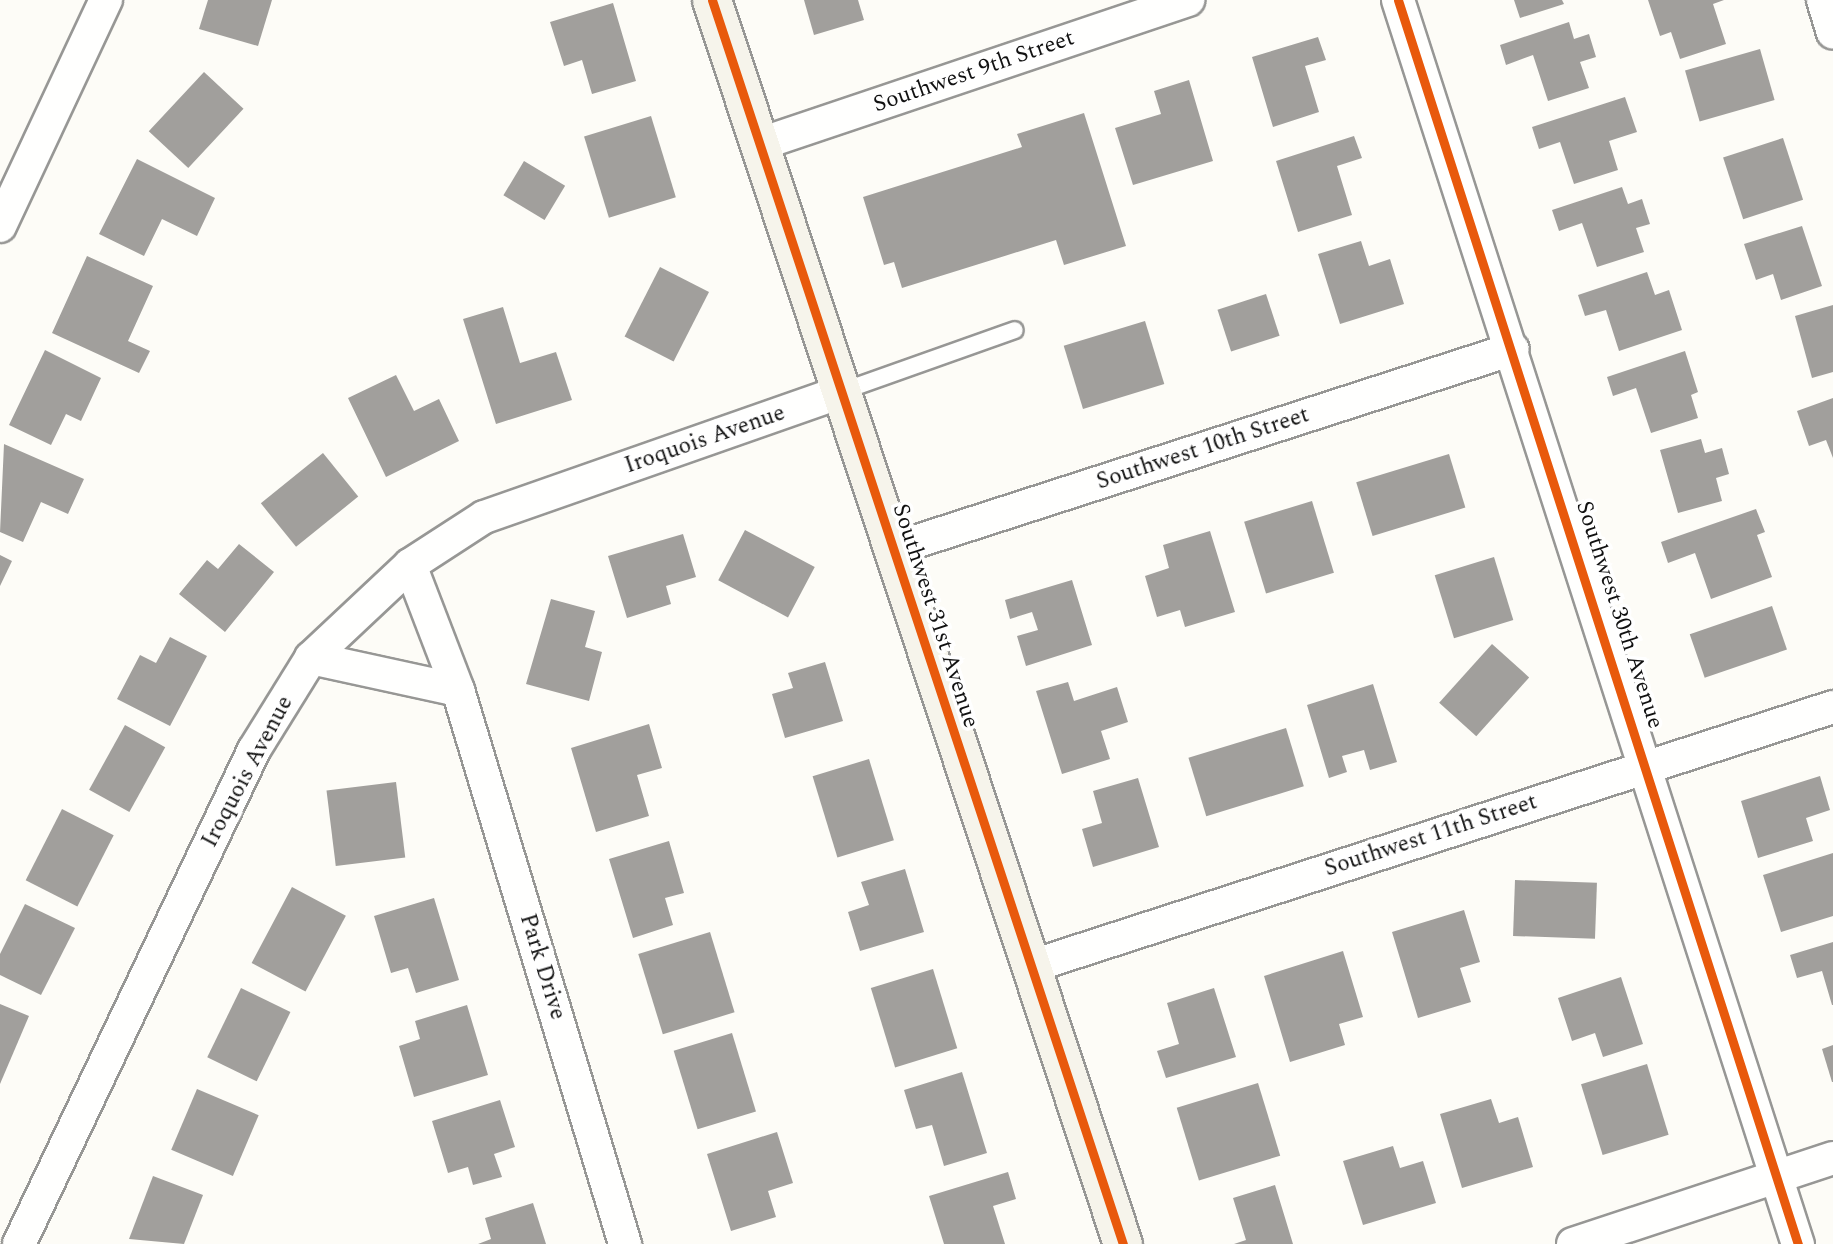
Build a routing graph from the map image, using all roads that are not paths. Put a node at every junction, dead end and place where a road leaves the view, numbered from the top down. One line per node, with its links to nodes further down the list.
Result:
1 (106, 0): 8 (street)
2 (712, 0): 7 (main road, Southwest 31st Avenue)
3 (1188, 0): 7 (street, Southwest 9th Street)
4 (1398, 0): 10 (street, Southwest 30th Avenue)
5 (1823, 0): 6 (street)
6 (1833, 32)
7 (760, 144): 11 (main road, Southwest 31st Avenue)
8 (0, 226)
9 (1015, 330): 11 (lane)
10 (1513, 349): 12 (street, Southwest 10th Street); 17 (street, Southwest 30th Avenue)
11 (843, 391): 12 (main road, Southwest 31st Avenue); 13 (street, Iroquois Avenue)
12 (893, 549): 18 (main road, Southwest 31st Avenue)
13 (410, 565): 14 (street, Iroquois Avenue); 15 (street, Park Drive)
14 (311, 658): 15 (street); 21 (street, Iroquois Avenue)
15 (458, 691): 22 (street, Park Drive)
16 (1833, 707): 17 (street, Southwest 11th Street)
17 (1648, 766): 18 (street, Southwest 11th Street); 20 (street, Southwest 30th Avenue)
18 (1029, 967): 23 (main road, Southwest 31st Avenue)
19 (1833, 1158): 20 (street)
20 (1778, 1175): 24 (street); 25 (street, Southwest 30th Avenue)
21 (19, 1244)
22 (625, 1244)
23 (1123, 1244)
24 (1573, 1244)
25 (1798, 1244)

